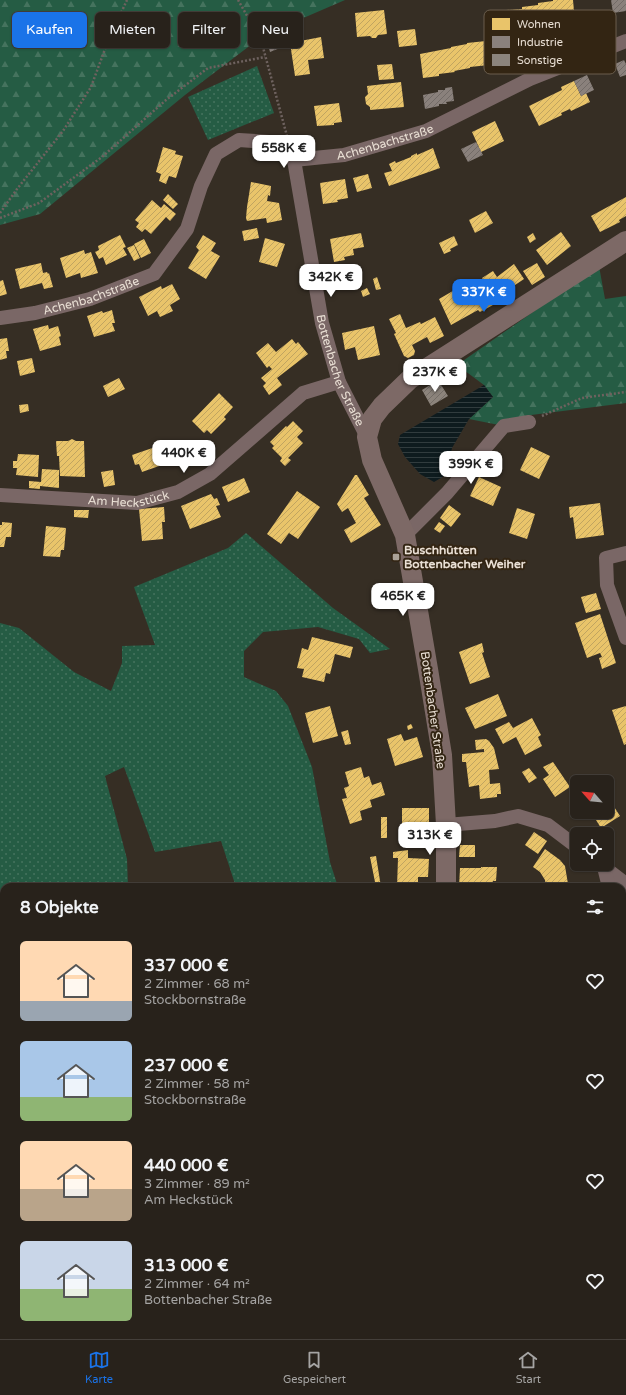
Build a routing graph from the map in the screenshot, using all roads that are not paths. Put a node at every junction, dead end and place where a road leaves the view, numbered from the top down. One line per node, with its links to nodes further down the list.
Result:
1 (626, 41): 2 (street, Achenbachstraße)
2 (616, 45)
3 (543, 74): 4 (street, Achenbachstraße)
4 (294, 160): 6 (street, Achenbachstraße); 7 (street, Bottenbacher Straße)
5 (626, 242): 9 (street)
6 (0, 318)
7 (339, 382): 9 (street, Bottenbacher Straße); 10 (street, Am Heckstück)
8 (528, 422): 11 (street)
9 (369, 428): 11 (street, Bottenbacher Straße)
10 (0, 494)
11 (404, 535): 14 (street, Bottenbacher Straße)
12 (626, 553): 13 (street)
13 (626, 638)
14 (446, 825): 15 (street); 18 (street, Bottenbacher Straße)
15 (570, 842)
16 (604, 871): 19 (street)
17 (609, 871): 20 (street)
18 (446, 883)
19 (608, 883)
20 (625, 883)

